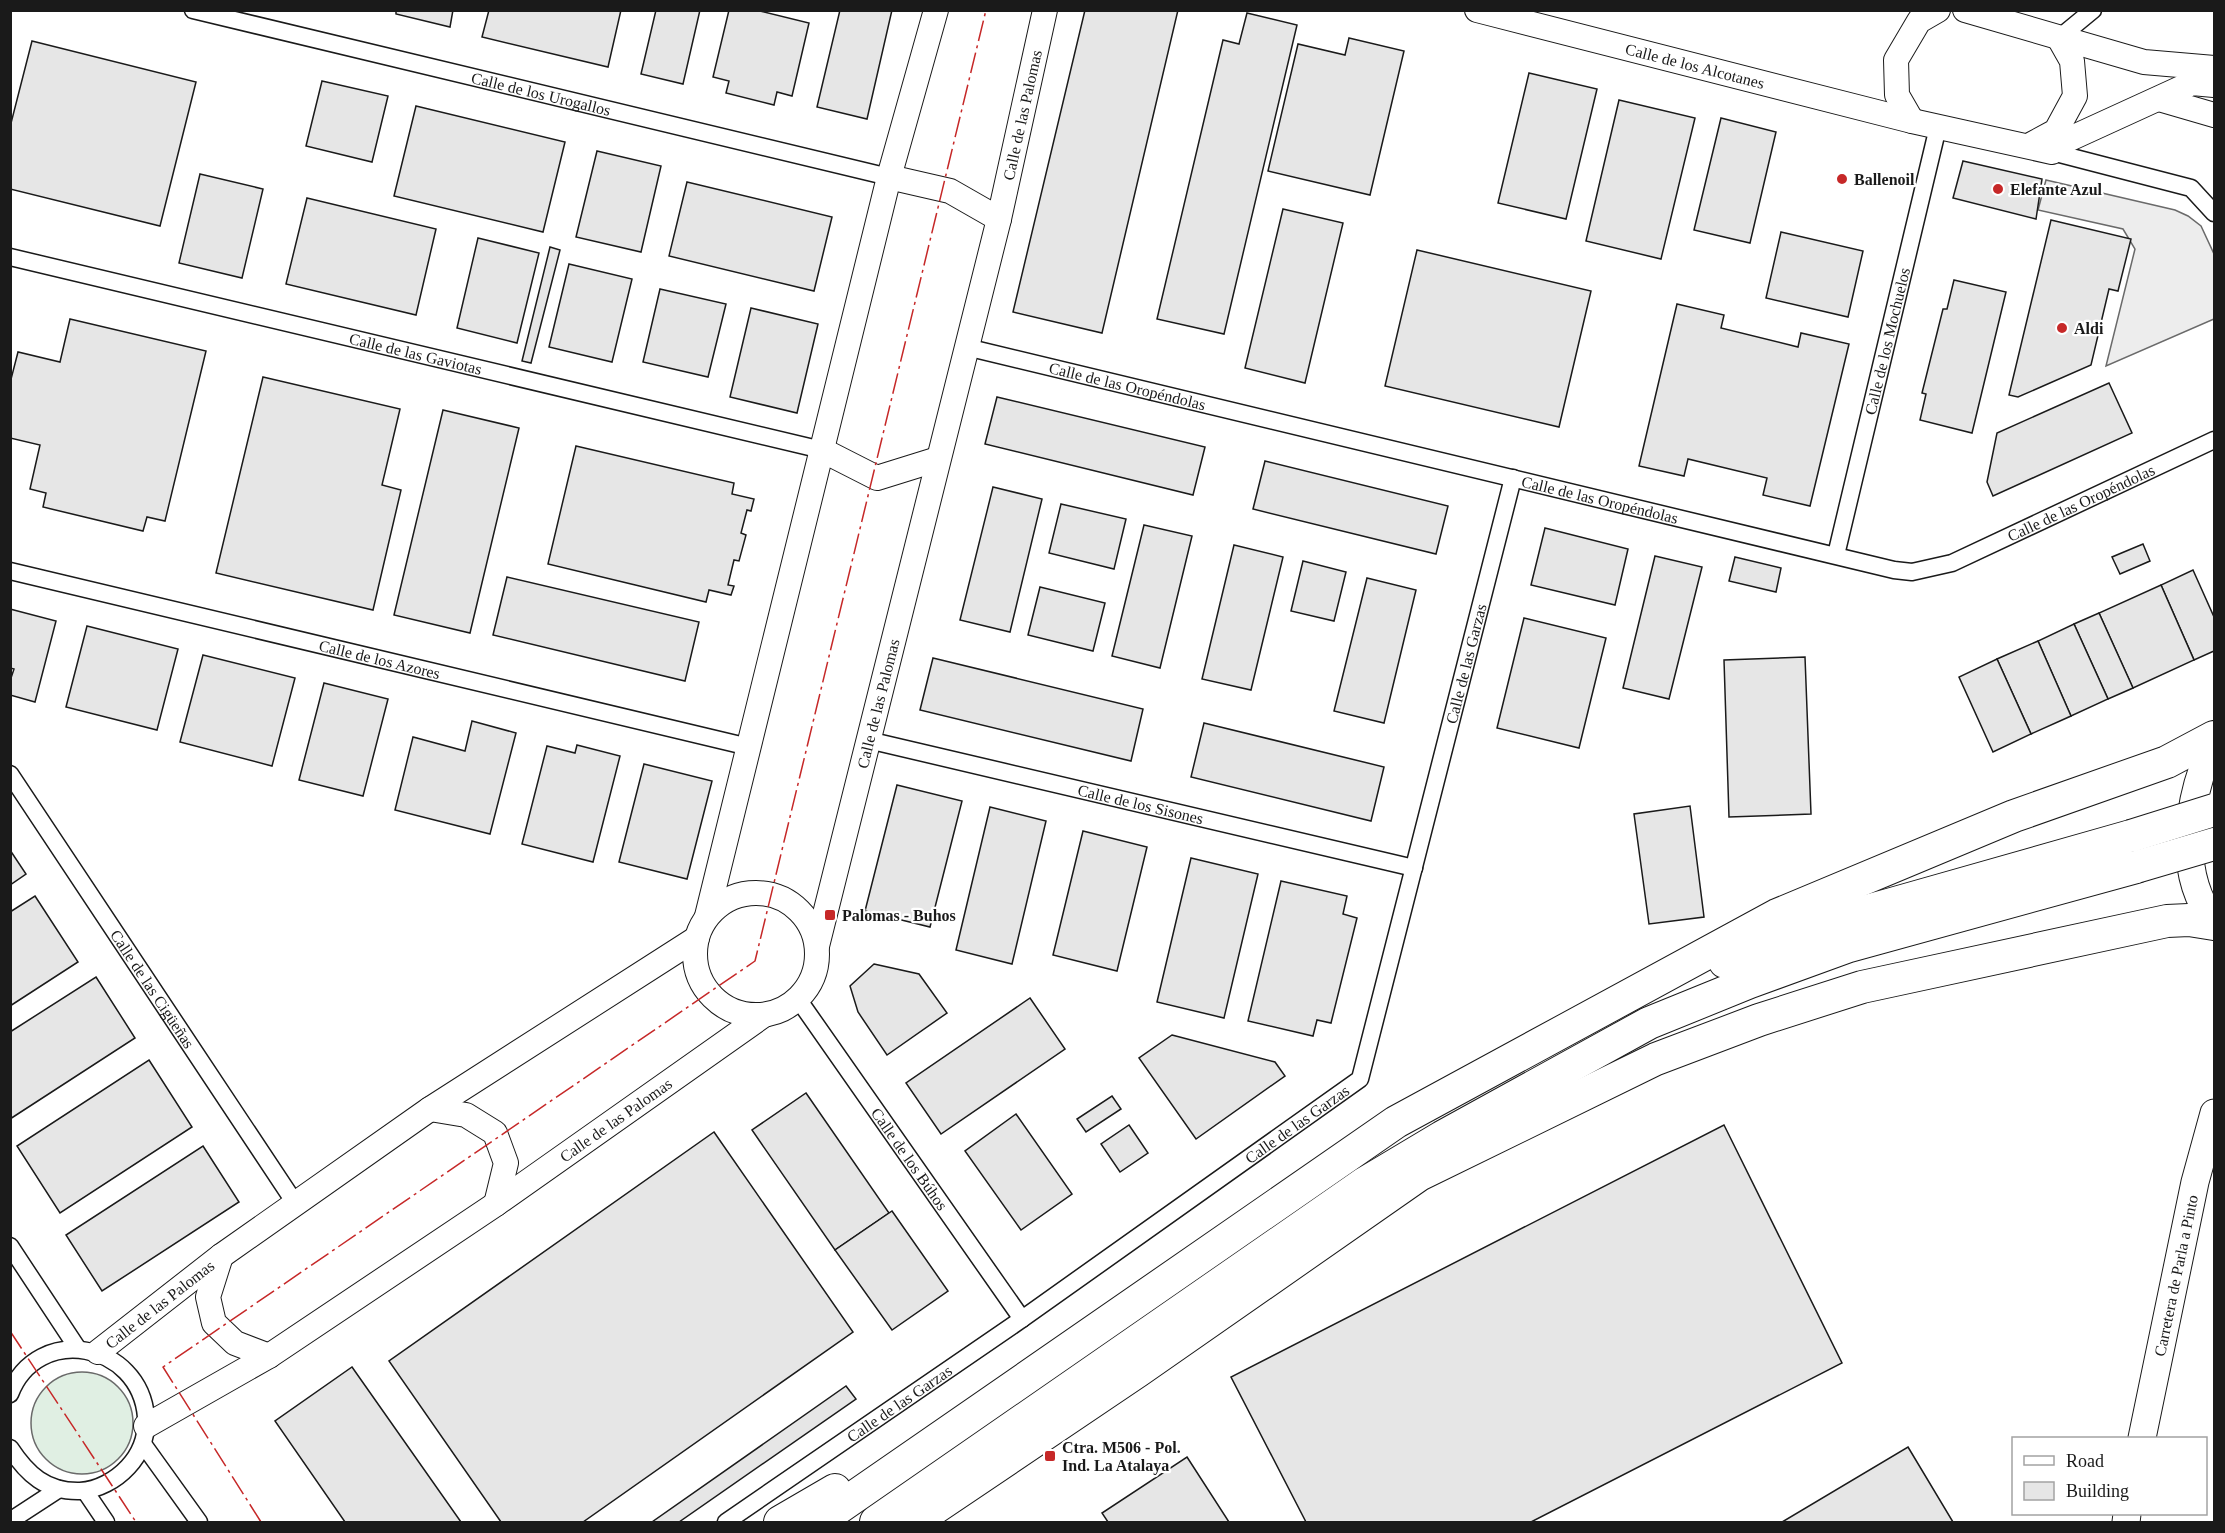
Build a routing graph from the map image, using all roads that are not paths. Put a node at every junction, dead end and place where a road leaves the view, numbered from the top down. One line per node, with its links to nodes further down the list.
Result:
1 (194, 10): 17 (street, Calle de los Urogallos)
2 (936, 10): 17 (street)
3 (1045, 10): 19 (street, Calle de las Palomas)
4 (1477, 10): 13 (street, Calle de los Alcotanes)
5 (1938, 10): 13 (street)
6 (1965, 10): 8 (street)
7 (2093, 10): 8 (street)
8 (2059, 38): 9 (street); 15 (street)
9 (2214, 68)
10 (2214, 85): 11 (street)
11 (2159, 99): 12 (street); 16 (street)
12 (2214, 115)
13 (1912, 121): 14 (street, Calle de los Alcotanes)
14 (1938, 127): 15 (street, Calle de los Alcotanes); 26 (street, Calle de los Mochuelos)
15 (2027, 146): 16 (street, Calle de los Alcotanes)
16 (2052, 152): 18 (street, Calle de los Alcotanes)
17 (889, 177): 19 (street); 23 (street)
18 (2214, 213)
19 (999, 219): 21 (street, Calle de las Palomas)
20 (10, 257): 23 (street, Calle de las Gaviotas)
21 (966, 347): 24 (street, Calle de las Palomas); 25 (street, Calle de las Oropéndolas)
22 (2214, 440): 26 (street, Calle de las Oropéndolas)
23 (822, 450): 24 (street); 30 (street)
24 (938, 459): 29 (street, Calle de las Palomas)
25 (1513, 478): 26 (street, Calle de las Oropéndolas); 34 (street, Calle de las Garzas)
26 (1836, 555)
27 (10, 571): 30 (street, Calle de los Azores)
28 (2214, 738): 36 (main road); 41 (highway)
29 (868, 740): 34 (street, Calle de los Sisones); 38 (street, Calle de las Palomas)
30 (749, 747): 35 (street)
31 (10, 774): 44 (street, Calle de las Cigüeñas)
32 (2214, 810): 41 (highway, bridge)
33 (2214, 844): 65 (highway, bridge)
34 (1414, 868): 48 (street, Calle de las Garzas)
35 (707, 916): 37 (street); 38 (street)
36 (2214, 923): 51 (highway)
37 (697, 938): 40 (street); 42 (street, Calle de las Palomas)
38 (817, 946): 39 (street)
39 (798, 999): 40 (street); 48 (street, Calle de los Búhos)
40 (764, 1015): 45 (street, Calle de las Palomas)
41 (1595, 1015): 53 (highway)
42 (430, 1109): 44 (street, Calle de las Palomas); 45 (street)
43 (2214, 1113): 55 (main road, Carretera de Parla a Pinto)
44 (295, 1203): 47 (street, Calle de las Palomas)
45 (496, 1204): 50 (street, Calle de las Palomas)
46 (10, 1246): 49 (street)
47 (221, 1256): 49 (street, Calle de las Palomas); 50 (street, Calle de las Palomas)
48 (1022, 1320): 62 (street, Calle de las Garzas)
49 (88, 1351): 52 (street); 54 (street)
50 (269, 1356): 54 (street, Calle de las Palomas)
51 (1138, 1371): 66 (highway); 67 (street)
52 (12, 1387)
53 (954, 1426): 63 (highway); 64 (highway)
54 (145, 1435): 58 (street); 61 (street)
55 (2142, 1437)
56 (10, 1448): 57 (street)
57 (59, 1489): 58 (street); 59 (street)
58 (85, 1491): 60 (street)
59 (10, 1521)
60 (106, 1522)
61 (198, 1522)
62 (726, 1522)
63 (780, 1522)
64 (818, 1522)
65 (876, 1522)
66 (914, 1522)
67 (935, 1522)

